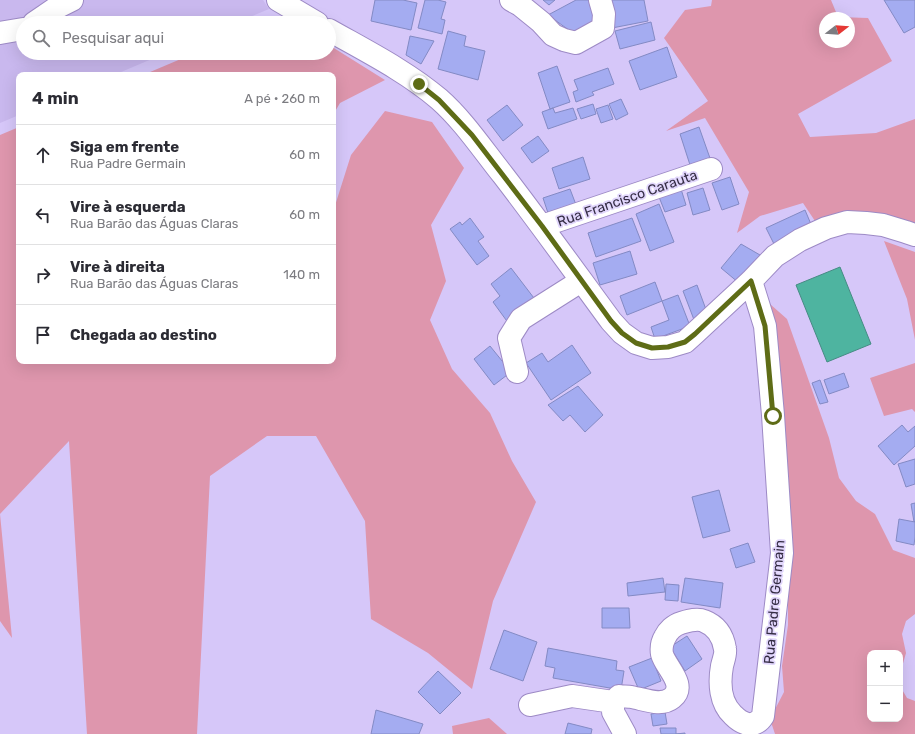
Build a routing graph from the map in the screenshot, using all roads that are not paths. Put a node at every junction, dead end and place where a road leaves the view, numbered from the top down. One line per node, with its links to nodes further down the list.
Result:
1 (72, 0): 5 (street)
2 (278, 0): 6 (street)
3 (511, 0): 4 (street)
4 (600, 0)
5 (44, 16)
6 (306, 16)
7 (16, 31): 8 (street)
8 (0, 34)
9 (336, 34): 11 (street)
10 (712, 169): 11 (street, Rua Francisco Carauta)
11 (542, 226): 13 (street)
12 (915, 235): 14 (street)
13 (581, 281): 14 (street); 15 (street)
14 (751, 281): 16 (street, Rua Padre Germain)
15 (516, 372)
16 (613, 702): 17 (street); 18 (street)
17 (530, 705)
18 (625, 734)

